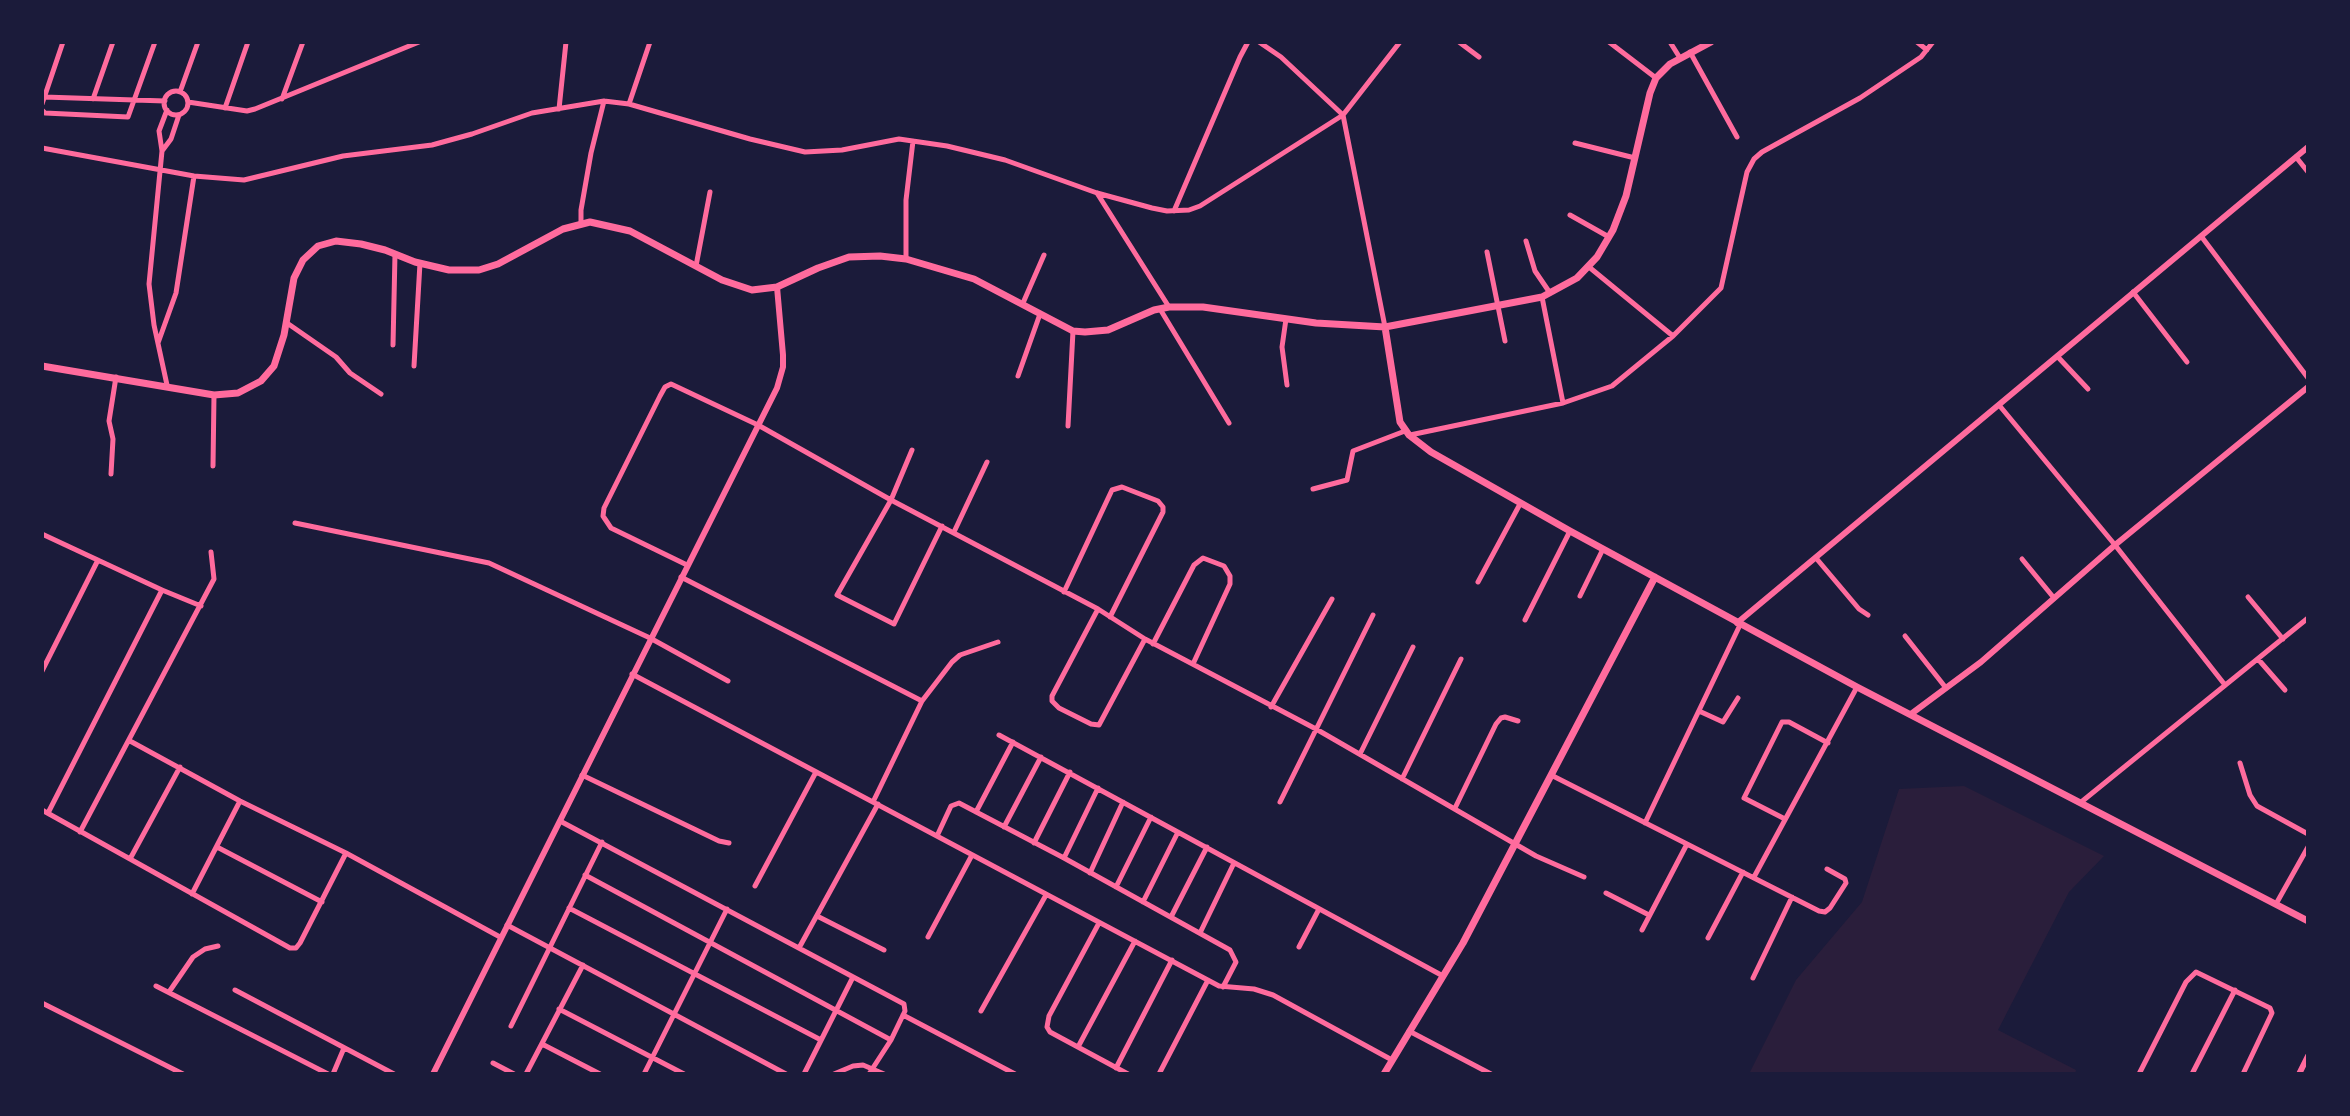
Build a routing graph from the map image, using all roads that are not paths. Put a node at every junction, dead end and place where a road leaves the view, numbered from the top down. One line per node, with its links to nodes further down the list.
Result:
1 (63, 42): 31 (street)
2 (113, 42): 25 (street)
3 (155, 42): 27 (street)
4 (198, 42): 24 (street)
5 (248, 42): 33 (street)
6 (303, 42): 26 (street)
7 (419, 42): 26 (street)
8 (566, 42): 34 (street)
9 (650, 42): 32 (street)
10 (1248, 42): 51 (street)
11 (1259, 42): 37 (street)
12 (1400, 42): 37 (street)
13 (1459, 42): 21 (street)
14 (1609, 42): 23 (street)
15 (1670, 42): 22 (street)
16 (1917, 42): 19 (street)
17 (1933, 42): 19 (street)
18 (1706, 43): 20 (main road)
19 (1927, 50): 77 (street)
20 (1690, 52): 22 (main road); 38 (street)
21 (1479, 57)
22 (1680, 58): 23 (main road)
23 (1656, 78): 45 (main road)
24 (180, 92): 28 (street); 30 (street)
25 (93, 99): 27 (street); 31 (street)
26 (282, 100): 33 (street)
27 (134, 101): 28 (street); 31 (street)
28 (165, 101): 35 (street)
29 (604, 101): 32 (street); 34 (street); 53 (street)
30 (188, 102): 33 (street); 36 (street)
31 (43, 103)
32 (629, 104): 39 (street)
33 (225, 108)
34 (559, 109): 48 (street)
35 (167, 110): 36 (street); 43 (street)
36 (179, 115): 43 (street)
37 (1343, 115): 51 (street); 75 (street)
38 (1737, 137)
39 (913, 141): 50 (street); 60 (street)
40 (1575, 143): 45 (street)
41 (2308, 147): 44 (street)
42 (42, 148): 46 (street)
43 (162, 151): 46 (street)
44 (2296, 157): 47 (street); 54 (street)
45 (1636, 158): 55 (main road)
46 (159, 170): 48 (street); 79 (street)
47 (2308, 172)
48 (194, 176): 79 (street)
49 (710, 192): 62 (street)
50 (1097, 193): 51 (street); 70 (street)
51 (1174, 211)
52 (1570, 215): 55 (street)
53 (581, 223): 61 (main road); 62 (main road)
54 (2201, 236): 65 (street); 87 (street)
55 (1610, 237): 63 (main road)
56 (1526, 241): 66 (street)
57 (1487, 252): 69 (street)
58 (395, 254): 61 (main road); 74 (main road); 80 (street)
59 (1044, 255): 68 (street)
60 (906, 259): 64 (main road); 68 (main road)
61 (420, 263): 84 (street)
62 (696, 266): 64 (main road)
63 (1589, 267): 66 (main road); 77 (street)
64 (777, 287): 97 (street)
65 (2133, 292): 81 (street); 82 (street)
66 (1551, 294): 67 (main road)
67 (1542, 297): 69 (main road); 94 (street)
68 (1023, 303): 72 (main road)
69 (1498, 305): 75 (main road); 78 (street)
70 (1169, 307): 71 (main road); 73 (main road)
71 (1160, 309): 76 (main road); 96 (street)
72 (1040, 313): 76 (main road); 85 (street)
73 (1286, 319): 75 (main road); 89 (street)
74 (287, 323): 92 (street); 93 (main road)
75 (1385, 327): 99 (main road)
76 (1073, 331): 98 (street)
77 (1673, 336): 94 (street)
78 (1505, 341)
79 (157, 344): 88 (street)
80 (393, 345)
81 (2057, 356): 91 (street); 95 (street)
82 (2187, 362)
83 (42, 366): 86 (main road)
84 (414, 366)
85 (1018, 376)
86 (116, 377): 88 (main road); 103 (street)
87 (2308, 378)
88 (167, 385): 93 (main road)
89 (1287, 385)
90 (2308, 387): 112 (street)
91 (2088, 389)
92 (381, 394)
93 (214, 395): 102 (street)
94 (1563, 403): 99 (street)
95 (1999, 405): 112 (street); 115 (street)
96 (1229, 423)
97 (758, 425): 105 (street); 118 (street); 118 (street)
98 (1068, 426)
99 (1407, 433): 104 (street); 106 (main road)
100 (912, 450): 105 (street)
101 (987, 462): 110 (street)
102 (213, 466)
103 (111, 474)
104 (1313, 489)
105 (891, 500): 108 (street); 108 (street)
106 (1520, 504): 109 (main road); 121 (street)
107 (295, 523): 137 (street)
108 (942, 526): 110 (street)
109 (1570, 531): 113 (main road); 134 (street)
110 (954, 532): 123 (street)
111 (42, 534): 117 (street)
112 (2115, 545): 126 (street); 149 (street)
113 (1603, 549): 120 (main road); 124 (street)
114 (211, 552): 128 (street)
115 (1816, 558): 131 (street); 135 (street)
116 (2022, 559): 126 (street)
117 (98, 560): 122 (street); 146 (street)
118 (687, 565): 119 (street)
119 (681, 577): 137 (street); 154 (street)
120 (1655, 577): 135 (main road); 171 (main road)
121 (1478, 582)
122 (162, 590): 128 (street); 180 (street)
123 (1064, 592): 129 (street); 132 (street)
124 (1580, 596)
125 (2248, 597): 139 (street)
126 (2054, 598): 151 (street)
127 (1332, 599): 155 (street)
128 (201, 606): 161 (street)
129 (1098, 609): 132 (street); 138 (street)
130 (1373, 615): 159 (street)
131 (1868, 615)
132 (1110, 617): 138 (street)
133 (2308, 618): 139 (street)
134 (1525, 620)
135 (1738, 624): 150 (main road); 156 (street)
136 (1905, 636): 151 (street)
137 (650, 638): 147 (street); 148 (street)
138 (1145, 639): 141 (street)
139 (2283, 639): 144 (street)
140 (998, 642): 154 (street)
141 (1153, 644): 145 (street); 145 (street)
142 (1413, 647): 164 (street)
143 (1461, 659): 172 (street)
144 (2258, 659): 149 (street); 152 (street)
145 (1193, 664): 155 (street)
146 (42, 671)
147 (632, 673): 168 (street); 170 (street)
148 (728, 681)
149 (2225, 685): 178 (street)
150 (1857, 687): 157 (main road); 163 (street)
151 (1946, 688): 157 (street)
152 (2285, 690)
153 (1738, 698): 156 (street)
154 (922, 701): 177 (street)
155 (1271, 707): 159 (street)
156 (1699, 711): 185 (street)
157 (1911, 714): 178 (main road)
158 (1518, 721): 179 (street)
159 (1316, 729): 164 (street); 176 (street)
160 (999, 735): 162 (street)
161 (130, 741): 167 (street); 187 (street)
162 (1013, 742): 165 (street); 181 (street)
163 (1828, 743): 183 (street); 183 (street)
164 (1360, 754): 172 (street)
165 (1041, 757): 169 (street); 186 (street)
166 (2240, 763): 189 (street)
167 (180, 767): 174 (street); 202 (street)
168 (816, 772): 177 (street); 210 (street)
169 (1070, 772): 173 (street); 193 (street)
170 (582, 775): 184 (street); 192 (street)
171 (1551, 775): 185 (street); 194 (main road)
172 (1402, 779): 179 (street)
173 (1098, 788): 175 (street); 201 (street)
174 (240, 801): 196 (street); 199 (street)
175 (1123, 802): 182 (street); 206 (street)
176 (1280, 802)
177 (875, 803): 190 (street); 223 (street)
178 (2080, 804): 218 (main road)
179 (1455, 808): 194 (street)
180 (45, 812): 187 (street)
181 (976, 812): 186 (street); 190 (street)
182 (1151, 817): 188 (street); 211 (street)
183 (1785, 819): 209 (street)
184 (559, 820): 191 (street); 227 (street)
185 (1645, 823): 195 (street)
186 (1004, 827): 193 (street)
187 (80, 832): 202 (street)
188 (1178, 832): 197 (street); 217 (street)
189 (2308, 834)
190 (937, 836): 200 (street)
191 (602, 842): 207 (street); 221 (street)
192 (729, 843)
193 (1034, 843): 201 (street)
194 (1515, 844): 208 (street); 243 (main road)
195 (1687, 844): 205 (street); 222 (street)
196 (217, 847): 213 (street); 216 (street)
197 (1207, 847): 203 (street); 224 (street)
198 (2308, 847): 218 (street)
199 (346, 853): 216 (street); 230 (street)
200 (972, 855): 214 (street); 231 (street)
201 (1064, 858): 206 (street)
202 (130, 859): 213 (street)
203 (1234, 863): 220 (street); 229 (street)
204 (1827, 869): 215 (street)
205 (1743, 872): 209 (street); 232 (street)
206 (1090, 873): 211 (street)
207 (585, 875): 219 (street); 234 (street)
208 (1584, 877)
209 (1754, 877): 215 (street)
210 (755, 886)
211 (1116, 887): 217 (street)
212 (1606, 893): 222 (street)
213 (192, 894): 216 (street)
214 (1046, 895): 226 (street); 255 (street)
215 (1792, 897): 245 (street)
216 (322, 902)
217 (1143, 902): 224 (street)
218 (2276, 905): 225 (main road)
219 (569, 908): 236 (street); 242 (street)
220 (1319, 908): 237 (street); 243 (street)
221 (727, 909): 234 (street); 238 (street)
222 (1649, 915): 228 (street)
223 (817, 916): 238 (street); 239 (street)
224 (1171, 917): 229 (street)
225 (2308, 921)
226 (1099, 923): 233 (street); 263 (street)
227 (507, 925): 230 (street); 236 (street)
228 (1642, 930)
229 (1200, 933): 248 (street)
230 (500, 937): 274 (street)
231 (928, 937)
232 (1708, 938)
233 (1135, 941): 240 (street); 263 (street)
234 (710, 944): 242 (street); 254 (street)
235 (218, 946): 251 (street)
236 (550, 947): 241 (street); 258 (street)
237 (1299, 947)
238 (799, 948): 244 (street)
239 (884, 950)
240 (1172, 960): 246 (street); 269 (street)
241 (583, 965): 253 (street); 256 (street)
242 (695, 974): 256 (street); 260 (street)
243 (1444, 976): 259 (main road)
244 (853, 977): 254 (street); 257 (street)
245 (1753, 978)
246 (1208, 980): 248 (street); 286 (street)
247 (156, 986): 251 (street)
248 (1223, 987): 267 (street)
249 (235, 990): 264 (street)
250 (2235, 990): 289 (street); 290 (street); 291 (street)
251 (169, 992): 272 (street)
252 (42, 1003): 271 (street)
253 (559, 1009): 262 (street); 266 (street)
254 (836, 1010): 260 (street); 261 (street)
255 (981, 1011)
256 (674, 1014): 266 (street); 280 (street)
257 (903, 1015): 261 (street); 284 (street)
258 (511, 1026)
259 (1409, 1031): 267 (main road); 288 (street)
260 (821, 1040): 281 (street)
261 (891, 1040): 270 (street)
262 (542, 1044): 276 (street); 277 (street)
263 (1078, 1047): 269 (street)
264 (344, 1048): 272 (street); 273 (street)
265 (2308, 1056): 292 (street)
266 (653, 1058): 278 (street); 279 (street)
267 (1392, 1060): 287 (main road)
268 (493, 1063): 275 (street)
269 (1116, 1068): 285 (street)
270 (870, 1071): 282 (street); 283 (street)
271 (183, 1074)
272 (331, 1074)
273 (394, 1074)
274 (433, 1074)
275 (514, 1074)
276 (526, 1074)
277 (600, 1074)
278 (644, 1074)
279 (684, 1074)
280 (786, 1074)
281 (804, 1074)
282 (834, 1074)
283 (884, 1074)
284 (1015, 1074)
285 (1128, 1074)
286 (1159, 1074)
287 (1384, 1074)
288 (1491, 1074)
289 (2139, 1074)
290 (2192, 1074)
291 (2243, 1074)
292 (2299, 1074)

